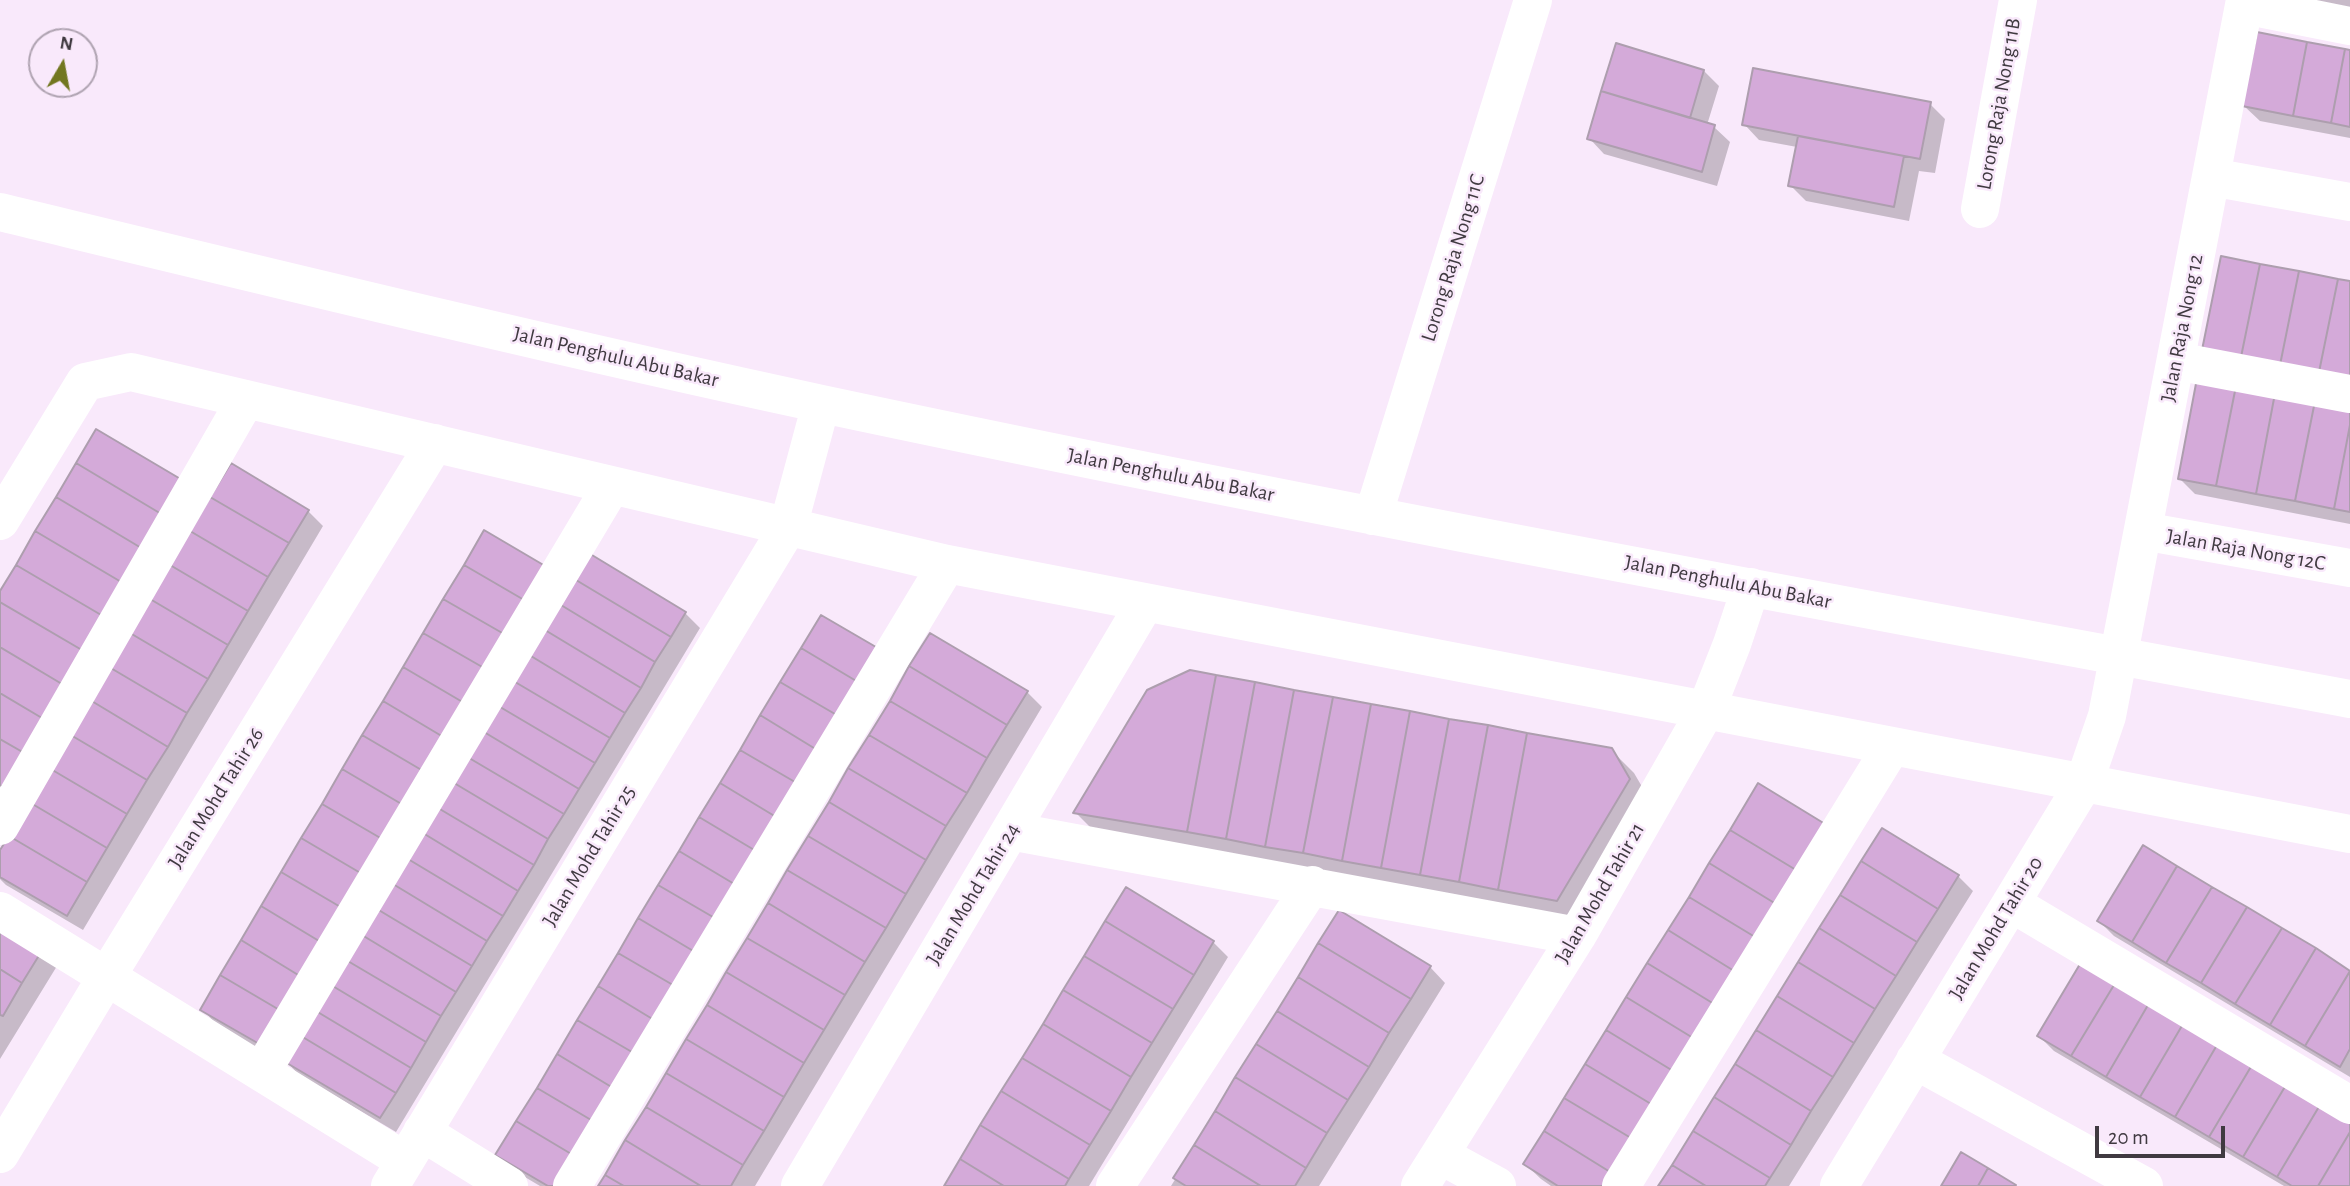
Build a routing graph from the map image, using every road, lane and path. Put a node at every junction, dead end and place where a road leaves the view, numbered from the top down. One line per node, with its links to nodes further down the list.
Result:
1 (1532, 0): 15 (street, Lorong Raja Nong 11C)
2 (2018, 0): 7 (street, Lorong Raja Nong 11B)
3 (2245, 3): 4 (street); 5 (street, Jalan Raja Nong 12)
4 (2350, 26)
5 (2211, 177): 6 (street); 9 (street, Jalan Raja Nong 12)
6 (2350, 202)
7 (1980, 209)
8 (0, 212): 12 (street, Jalan Penghulu Abu Bakar)
9 (2176, 361): 10 (street); 18 (street, Jalan Raja Nong 12)
10 (2350, 394)
11 (246, 399): 13 (street); 16 (street); 28 (street)
12 (821, 404): 15 (street, Jalan Penghulu Abu Bakar); 17 (street, Jalan Mohd Tahir 25)
13 (435, 443): 14 (street); 35 (street, Jalan Mohd Tahir 26)
14 (612, 485): 17 (street); 37 (street)
15 (1373, 516): 21 (street, Jalan Penghulu Abu Bakar)
16 (0, 521)
17 (788, 527): 19 (street); 40 (street, Jalan Mohd Tahir 25)
18 (2143, 531): 20 (street, Jalan Raja Nong 12C); 23 (street, Jalan Raja Nong 12)
19 (947, 564): 22 (street); 43 (street)
20 (2350, 568)
21 (1751, 587): 23 (street, Jalan Penghulu Abu Bakar); 25 (street, Jalan Mohd Tahir 21)
22 (1146, 603): 25 (street); 29 (street, Jalan Mohd Tahir 24)
23 (2119, 656): 24 (street, Jalan Penghulu Abu Bakar); 27 (street, Jalan Mohd Tahir 20)
24 (2350, 699)
25 (1706, 710): 26 (street); 34 (street, Jalan Mohd Tahir 21)
26 (1892, 746): 27 (street); 47 (street)
27 (2084, 783): 30 (street); 32 (street, Jalan Mohd Tahir 20)
28 (0, 826)
29 (1010, 831): 31 (street); 44 (street, Jalan Mohd Tahir 24)
30 (2350, 834)
31 (1312, 886): 34 (street); 45 (street)
32 (2011, 903): 36 (street, Jalan Mohd Tahir 20); 38 (street)
33 (0, 911): 35 (street)
34 (1577, 936): 41 (street, Jalan Mohd Tahir 21)
35 (107, 976): 37 (street); 39 (street, Jalan Mohd Tahir 26)
36 (1915, 1060): 48 (street, Jalan Mohd Tahir 20); 49 (street)
37 (262, 1071): 40 (street)
38 (2350, 1105)
39 (0, 1154)
40 (406, 1160): 42 (street)
41 (1430, 1170): 46 (street)
42 (509, 1186)
43 (572, 1186)
44 (800, 1186)
45 (1115, 1186)
46 (1497, 1186)
47 (1621, 1186)
48 (1839, 1186)
49 (2144, 1186)

